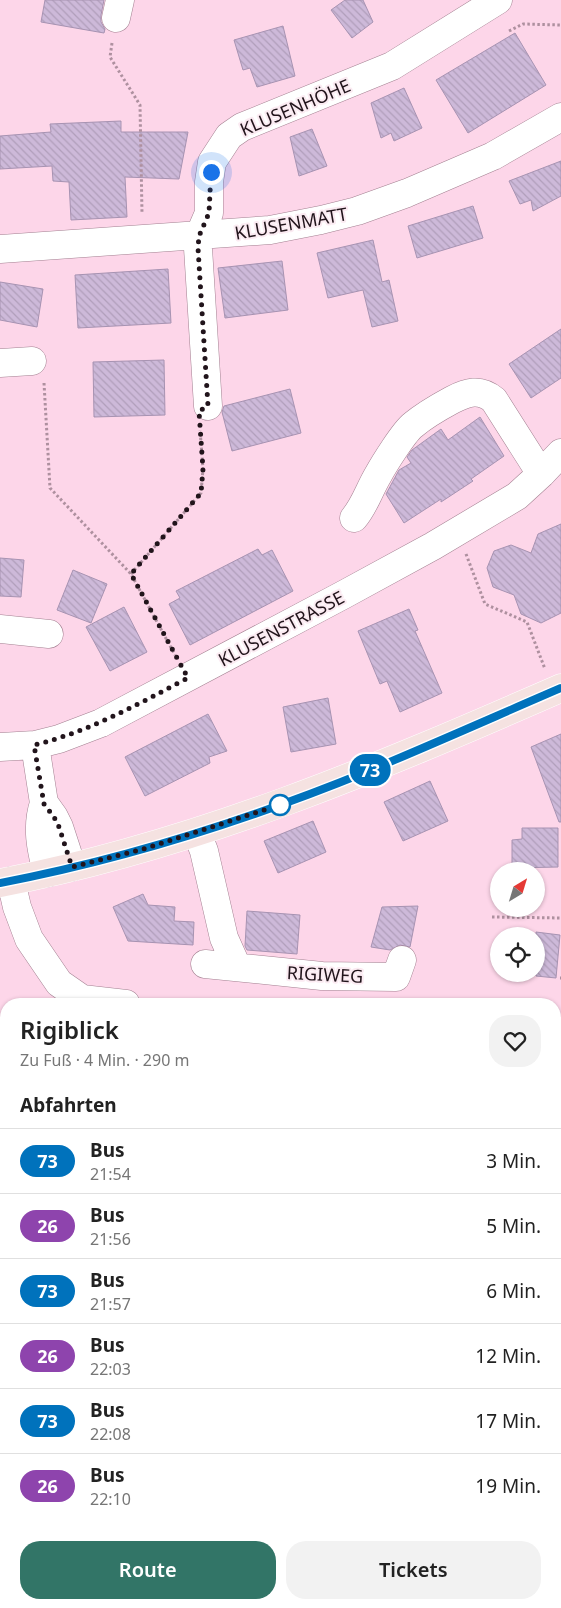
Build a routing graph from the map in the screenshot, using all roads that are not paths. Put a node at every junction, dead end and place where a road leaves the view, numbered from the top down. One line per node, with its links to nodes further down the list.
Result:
1 (498, 0): 3 (street, KLUSENHÖHE)
2 (561, 118): 3 (street, KLUSENMATT)
3 (199, 236): 4 (street, KLUSENMATT); 7 (street, KLUSENHÖHE)
4 (0, 249)
5 (32, 361): 6 (street)
6 (0, 363)
7 (208, 406)
8 (561, 453): 9 (street, KLUSENSTRASSE)
9 (541, 474): 10 (street); 14 (street, KLUSENSTRASSE)
10 (354, 518)
11 (0, 629): 12 (street)
12 (49, 634)
13 (554, 682): 16 (main road)
14 (34, 745): 15 (street, KLUSENSTRASSE); 17 (street)
15 (0, 747)
16 (197, 833): 17 (main road); 21 (street)
17 (59, 870): 18 (main road)
18 (5, 882): 22 (street)
19 (402, 960): 21 (street, RIGIWEG)
20 (205, 964): 21 (street, RIGIWEG)
21 (237, 967)
22 (80, 998)

